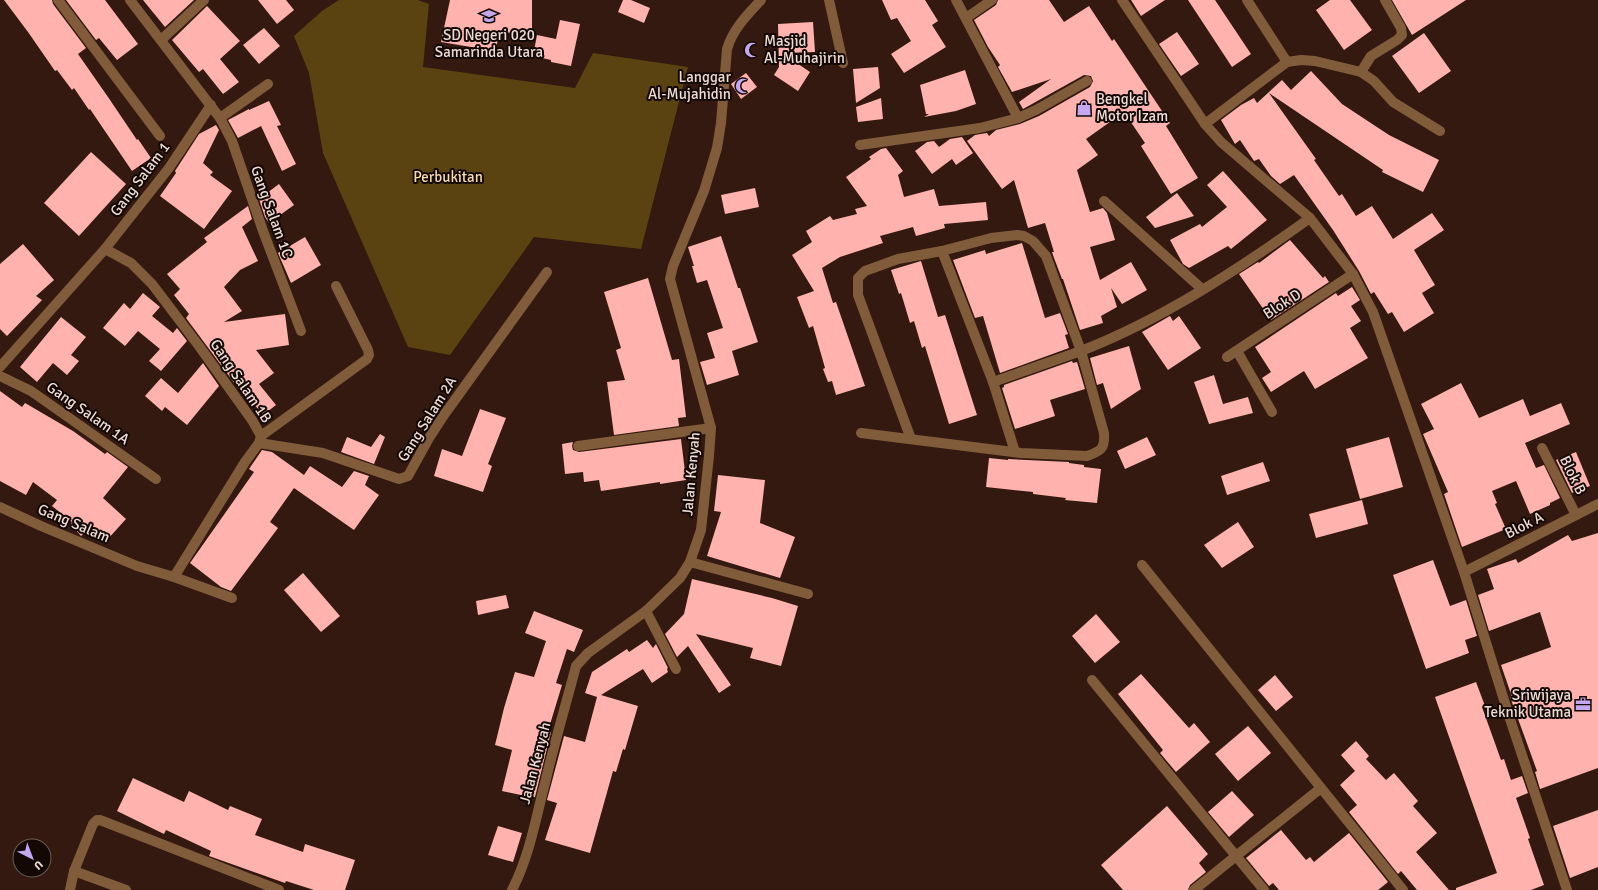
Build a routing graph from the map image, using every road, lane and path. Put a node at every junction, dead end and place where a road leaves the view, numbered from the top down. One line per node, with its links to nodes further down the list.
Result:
1 (58, 0): 23 (street)
2 (130, 0): 12 (street)
3 (204, 0): 12 (street)
4 (761, 0): 41 (street, Jalan Kenyah)
5 (829, 0): 14 (street)
6 (956, 0): 11 (street)
7 (992, 0): 11 (street)
8 (1122, 0): 21 (street)
9 (1247, 0): 13 (street)
10 (1385, 0): 15 (street)
11 (966, 18): 20 (street)
12 (161, 40): 18 (street)
13 (1287, 62): 15 (street); 21 (street)
14 (843, 63)
15 (1361, 72): 22 (street)
16 (1087, 81): 20 (street)
17 (268, 84): 19 (street)
18 (211, 105): 19 (street, Gang Salam 1C); 27 (street, Gang Salam 1)
19 (220, 118): 33 (street, Gang Salam 1C)
20 (1018, 118): 24 (street)
21 (1205, 124): 26 (street)
22 (1440, 130)
23 (160, 136)
24 (860, 145)
25 (1104, 201): 32 (street)
26 (1310, 218): 30 (street); 32 (street)
27 (105, 249): 37 (street, Gang Salam 1); 43 (street, Gang Salam 1B)
28 (942, 251): 34 (street); 39 (street); 44 (street)
29 (547, 272): 43 (street, Gang Salam 2A)
30 (1353, 274): 35 (street, Blok D); 54 (street)
31 (336, 286): 43 (street)
32 (1202, 289): 34 (street)
33 (301, 331)
34 (1082, 351): 39 (street); 47 (street)
35 (1237, 351): 36 (street, Blok D); 40 (street)
36 (1227, 357)
37 (0, 367)
38 (0, 376): 48 (street, Gang Salam 1A)
39 (993, 382): 47 (street)
40 (1272, 412)
41 (711, 428): 45 (street); 52 (street, Jalan Kenyah)
42 (861, 433): 44 (street)
43 (260, 439): 55 (street, Gang Salam 1B)
44 (912, 439): 47 (street)
45 (578, 446)
46 (1542, 448): 51 (street, Blok B)
47 (1014, 452)
48 (156, 479)
49 (1598, 504): 51 (street, Blok A)
50 (0, 507): 55 (street, Gang Salam)
51 (1576, 516): 54 (street, Blok A)
52 (690, 562): 56 (street); 58 (street, Jalan Kenyah)
53 (1142, 565): 61 (street)
54 (1464, 572): 71 (street)
55 (174, 577): 57 (street)
56 (808, 594)
57 (232, 598)
58 (646, 610): 59 (street); 67 (street, Jalan Kenyah)
59 (676, 670)
60 (1092, 680): 62 (street)
61 (1321, 788): 62 (street); 70 (street)
62 (1236, 856): 68 (street); 69 (street)
63 (74, 871): 64 (street); 65 (street); 66 (street)
64 (70, 890)
65 (126, 890)
66 (279, 890)
67 (512, 890)
68 (1194, 890)
69 (1264, 890)
70 (1404, 890)
71 (1566, 890)

